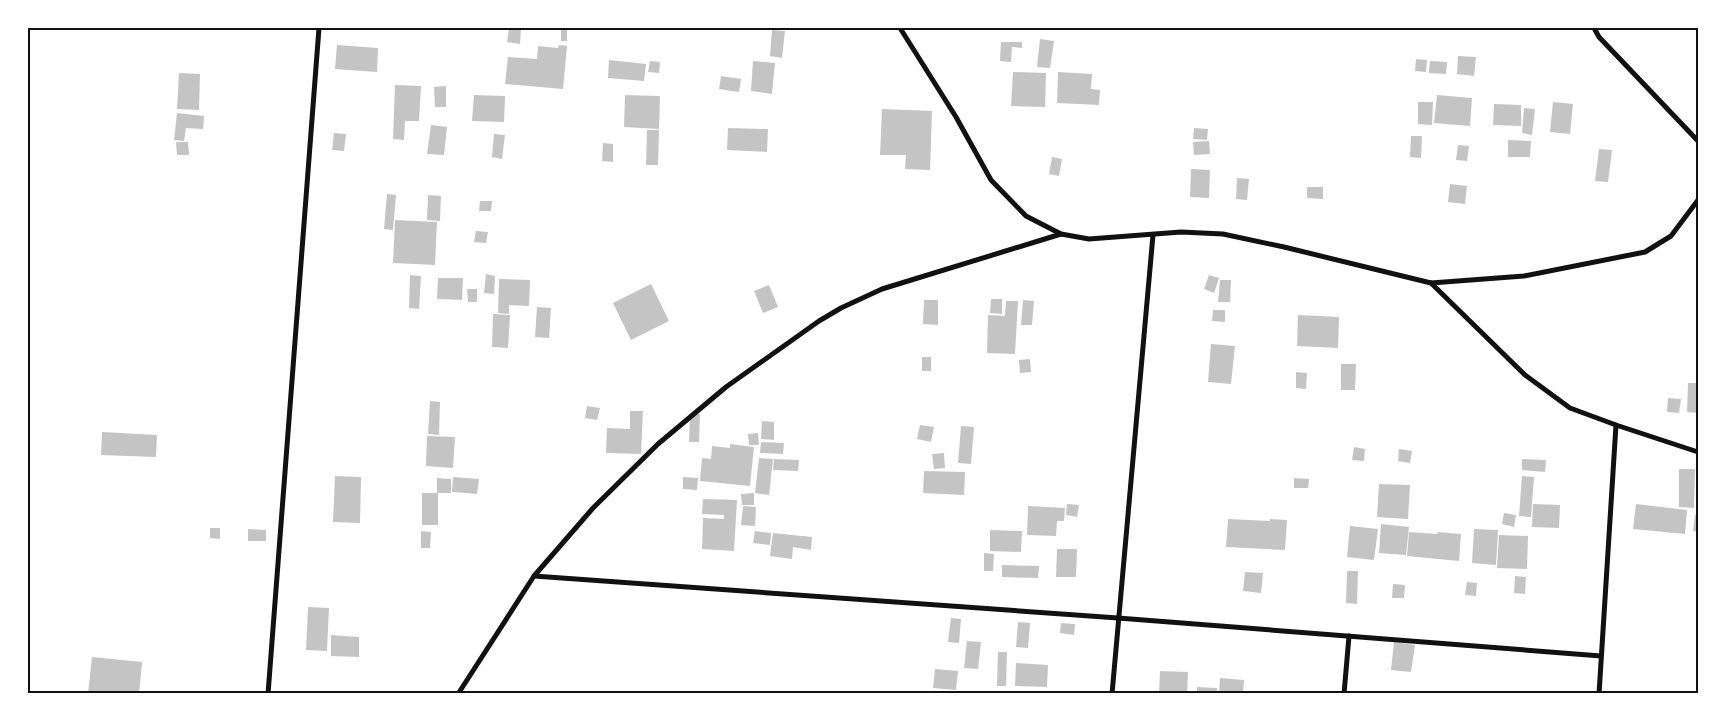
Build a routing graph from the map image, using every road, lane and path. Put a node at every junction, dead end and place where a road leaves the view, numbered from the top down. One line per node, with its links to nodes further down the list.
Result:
1 (319, 28): 15 (street)
2 (900, 28): 6 (street)
3 (1594, 28): 4 (street)
4 (1698, 141)
5 (1698, 200): 8 (street)
6 (1060, 234): 7 (street); 11 (street)
7 (1152, 235): 8 (street); 12 (street)
8 (1431, 283): 9 (street)
9 (1616, 425): 10 (street); 14 (street)
10 (1698, 452)
11 (534, 576): 12 (street); 16 (street)
12 (1118, 618): 13 (street); 17 (street)
13 (1348, 636): 14 (street); 18 (street)
14 (1601, 656): 19 (street)
15 (268, 694)
16 (458, 694)
17 (1112, 694)
18 (1344, 694)
19 (1599, 694)

